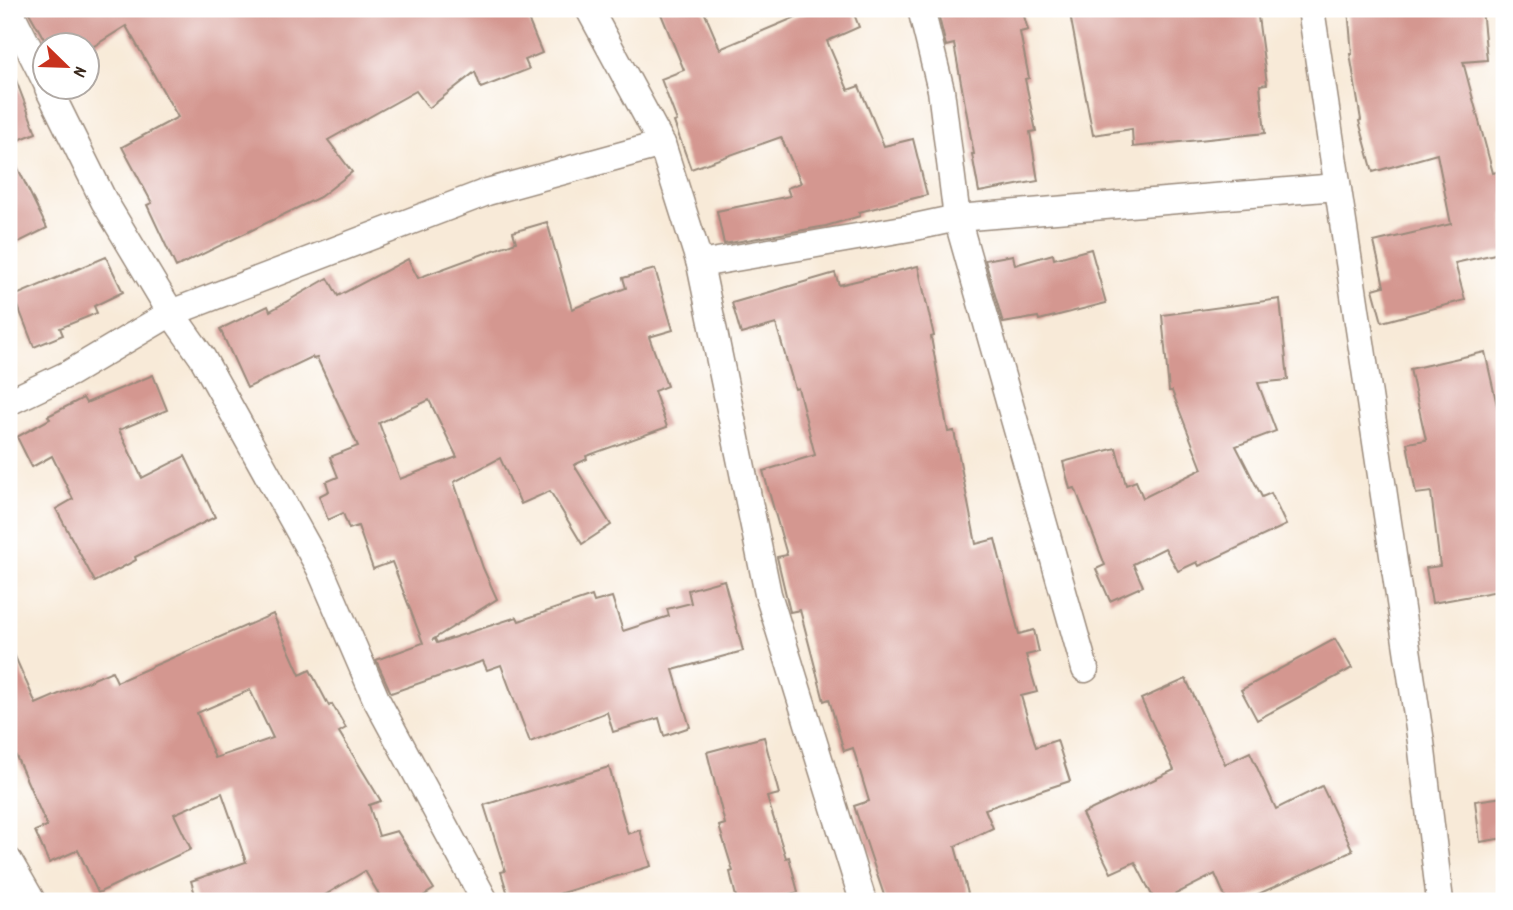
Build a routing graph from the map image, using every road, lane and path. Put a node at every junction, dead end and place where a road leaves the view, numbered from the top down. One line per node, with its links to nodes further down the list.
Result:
1 (9, 9): 5 (street)
2 (589, 9): 7 (street)
3 (921, 9): 9 (street)
4 (1311, 9): 8 (street)
5 (32, 54)
6 (55, 102): 11 (street)
7 (662, 144): 10 (street); 11 (street)
8 (1337, 187): 9 (street); 18 (street)
9 (957, 218): 10 (street); 13 (street)
10 (700, 264): 17 (street)
11 (171, 313): 12 (street); 16 (street)
12 (9, 402)
13 (1085, 669)
14 (9, 861): 15 (street)
15 (32, 901)
16 (485, 901)
17 (863, 901)
18 (1440, 901)

